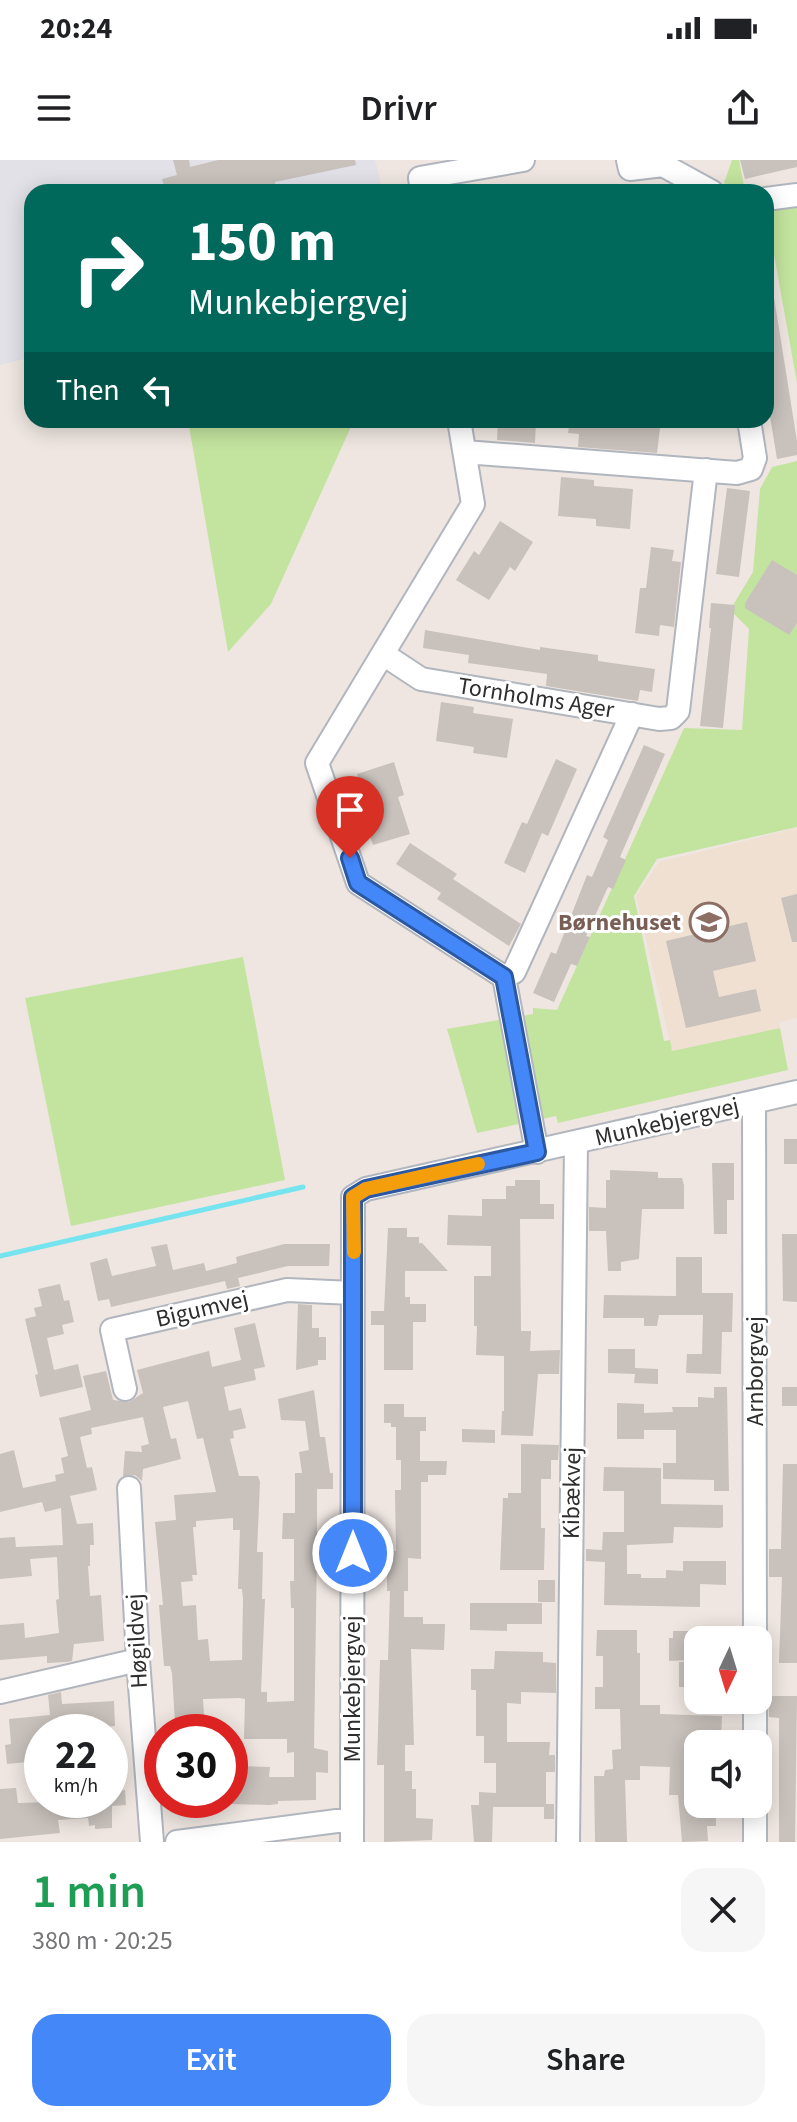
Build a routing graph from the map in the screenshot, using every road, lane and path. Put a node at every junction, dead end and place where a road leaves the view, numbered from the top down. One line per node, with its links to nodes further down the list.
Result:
1 (523, 160): 4 (street)
2 (629, 164): 3 (street)
3 (680, 166): 5 (street)
4 (421, 184)
5 (702, 184)
6 (797, 195): 7 (street)
7 (774, 198)
8 (460, 428): 10 (street)
9 (750, 428): 11 (street)
10 (465, 452): 11 (street); 12 (street)
11 (706, 470): 13 (street, Tornholms Ager)
12 (383, 654): 13 (street, Tornholms Ager); 14 (street)
13 (632, 714): 14 (street)
14 (504, 977): 18 (street)
15 (797, 1092): 16 (street, Munkebjergvej)
16 (754, 1102): 17 (street, Munkebjergvej); 22 (street, Arnborgvej)
17 (576, 1143): 18 (street, Munkebjergvej); 29 (street, Kibækvej)
18 (537, 1152): 19 (street, Munkebjergvej)
19 (353, 1293): 20 (street, Bigumvej); 26 (street, Munkebjergvej)
20 (125, 1389)
21 (129, 1488): 23 (street, Høgildvej)
22 (755, 1626)
23 (138, 1660): 24 (street); 27 (street, Høgildvej)
24 (0, 1692)
25 (755, 1818): 30 (street)
26 (352, 1831): 28 (street)
27 (152, 1842)
28 (177, 1842)
29 (568, 1842)
30 (755, 1842)

